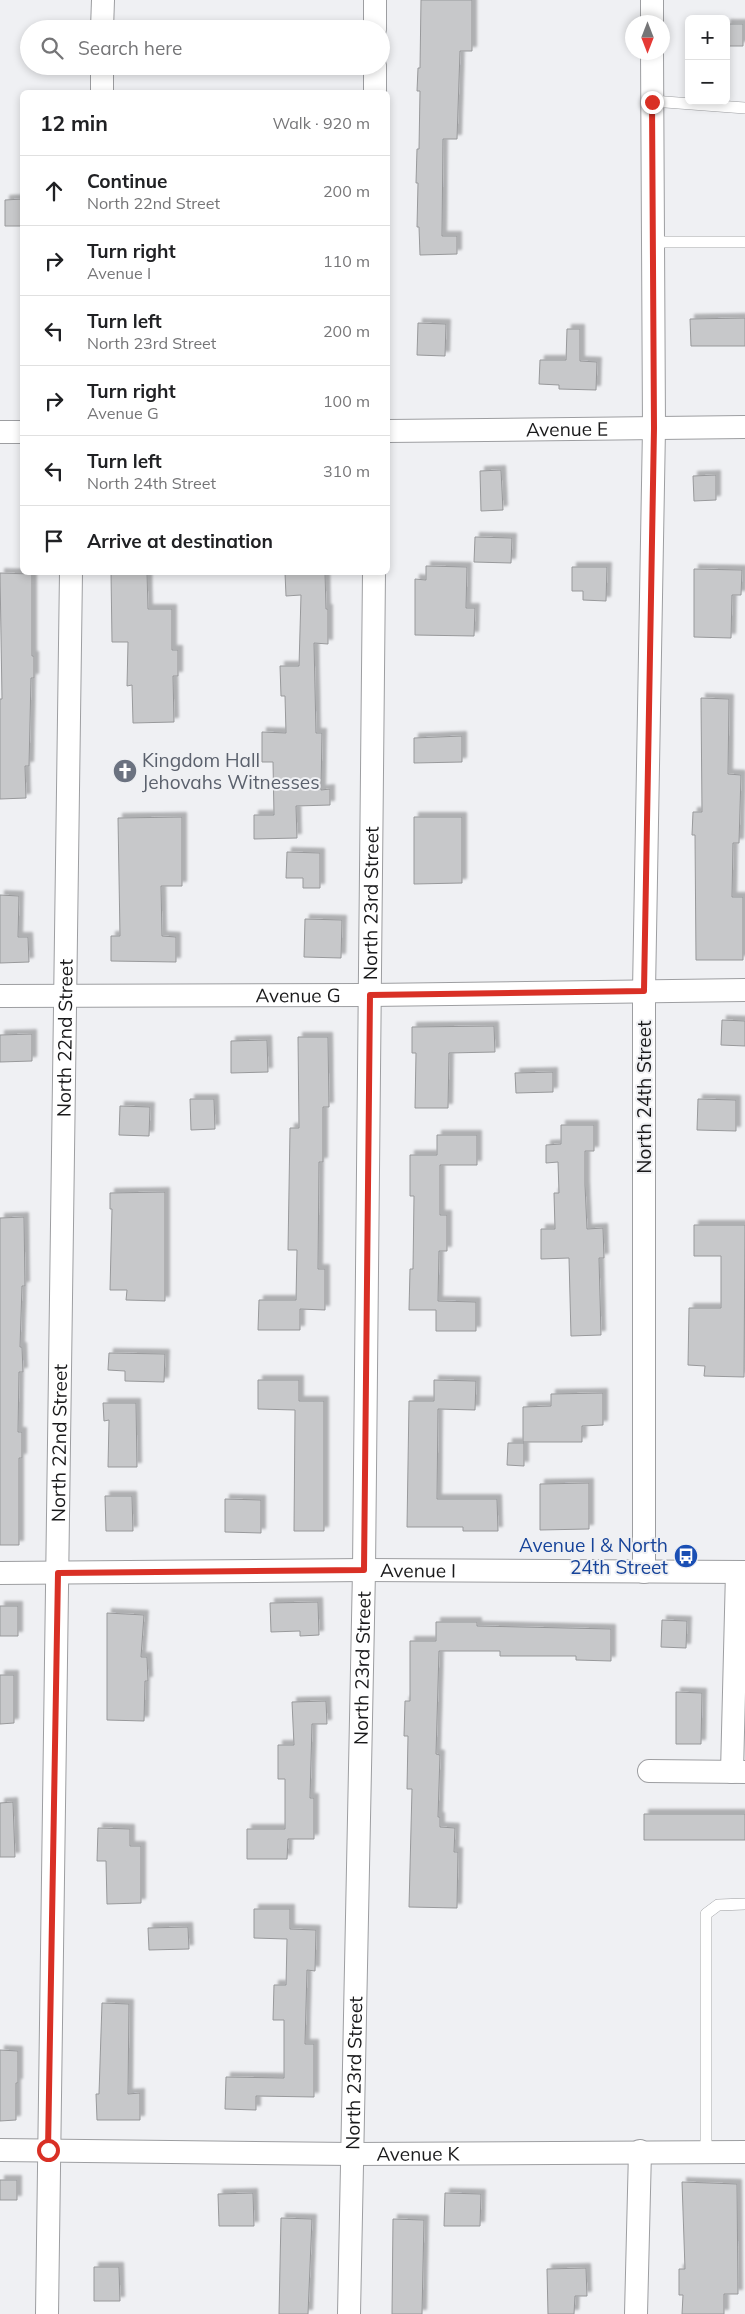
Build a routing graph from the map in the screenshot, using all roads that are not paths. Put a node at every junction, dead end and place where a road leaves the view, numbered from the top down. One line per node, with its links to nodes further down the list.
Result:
1 (102, 0): 5 (street)
2 (375, 0): 6 (street)
3 (652, 0): 4 (street)
4 (652, 15)
5 (102, 20)
6 (375, 20)
7 (652, 60): 12 (street, North 24th Street)
8 (102, 75): 10 (street)
9 (375, 75): 11 (street)
10 (102, 90)
11 (375, 90)
12 (652, 102): 13 (lane); 14 (street, North 24th Street)
13 (745, 108)
14 (653, 242): 15 (lane); 17 (street, North 24th Street)
15 (745, 242)
16 (745, 427): 17 (street, Avenue E)
17 (654, 428): 18 (street, Avenue E); 24 (street, North 24th Street)
18 (390, 431)
19 (0, 432): 20 (street)
20 (20, 432)
21 (71, 575): 27 (street, North 22nd Street)
22 (374, 575): 25 (street, North 23rd Street)
23 (745, 990): 24 (street, Avenue G)
24 (644, 991): 25 (street, Avenue G); 29 (street, North 24th Street)
25 (370, 995): 27 (street, Avenue G); 28 (street, North 23rd Street)
26 (0, 996): 27 (street, Avenue G)
27 (64, 996): 32 (street, North 22nd Street)
28 (364, 1570): 29 (street, Avenue I); 32 (street, Avenue I); 41 (street, North 23rd Street)
29 (644, 1572): 30 (street, Avenue I)
30 (741, 1572): 34 (street)
31 (0, 1573): 32 (street, Avenue I)
32 (58, 1573): 37 (street, North 22nd Street)
33 (649, 1771): 34 (street)
34 (738, 1772)
35 (745, 1904): 39 (lane)
36 (0, 2150): 37 (street, Avenue K)
37 (48, 2150): 41 (street, Avenue K); 42 (street, North 22nd Street)
38 (640, 2151): 39 (street, Avenue K); 41 (street, Avenue K); 44 (street)
39 (706, 2152): 40 (street, Avenue K)
40 (745, 2152)
41 (352, 2154): 43 (street, North 23rd Street)
42 (47, 2314)
43 (349, 2314)
44 (636, 2314)

